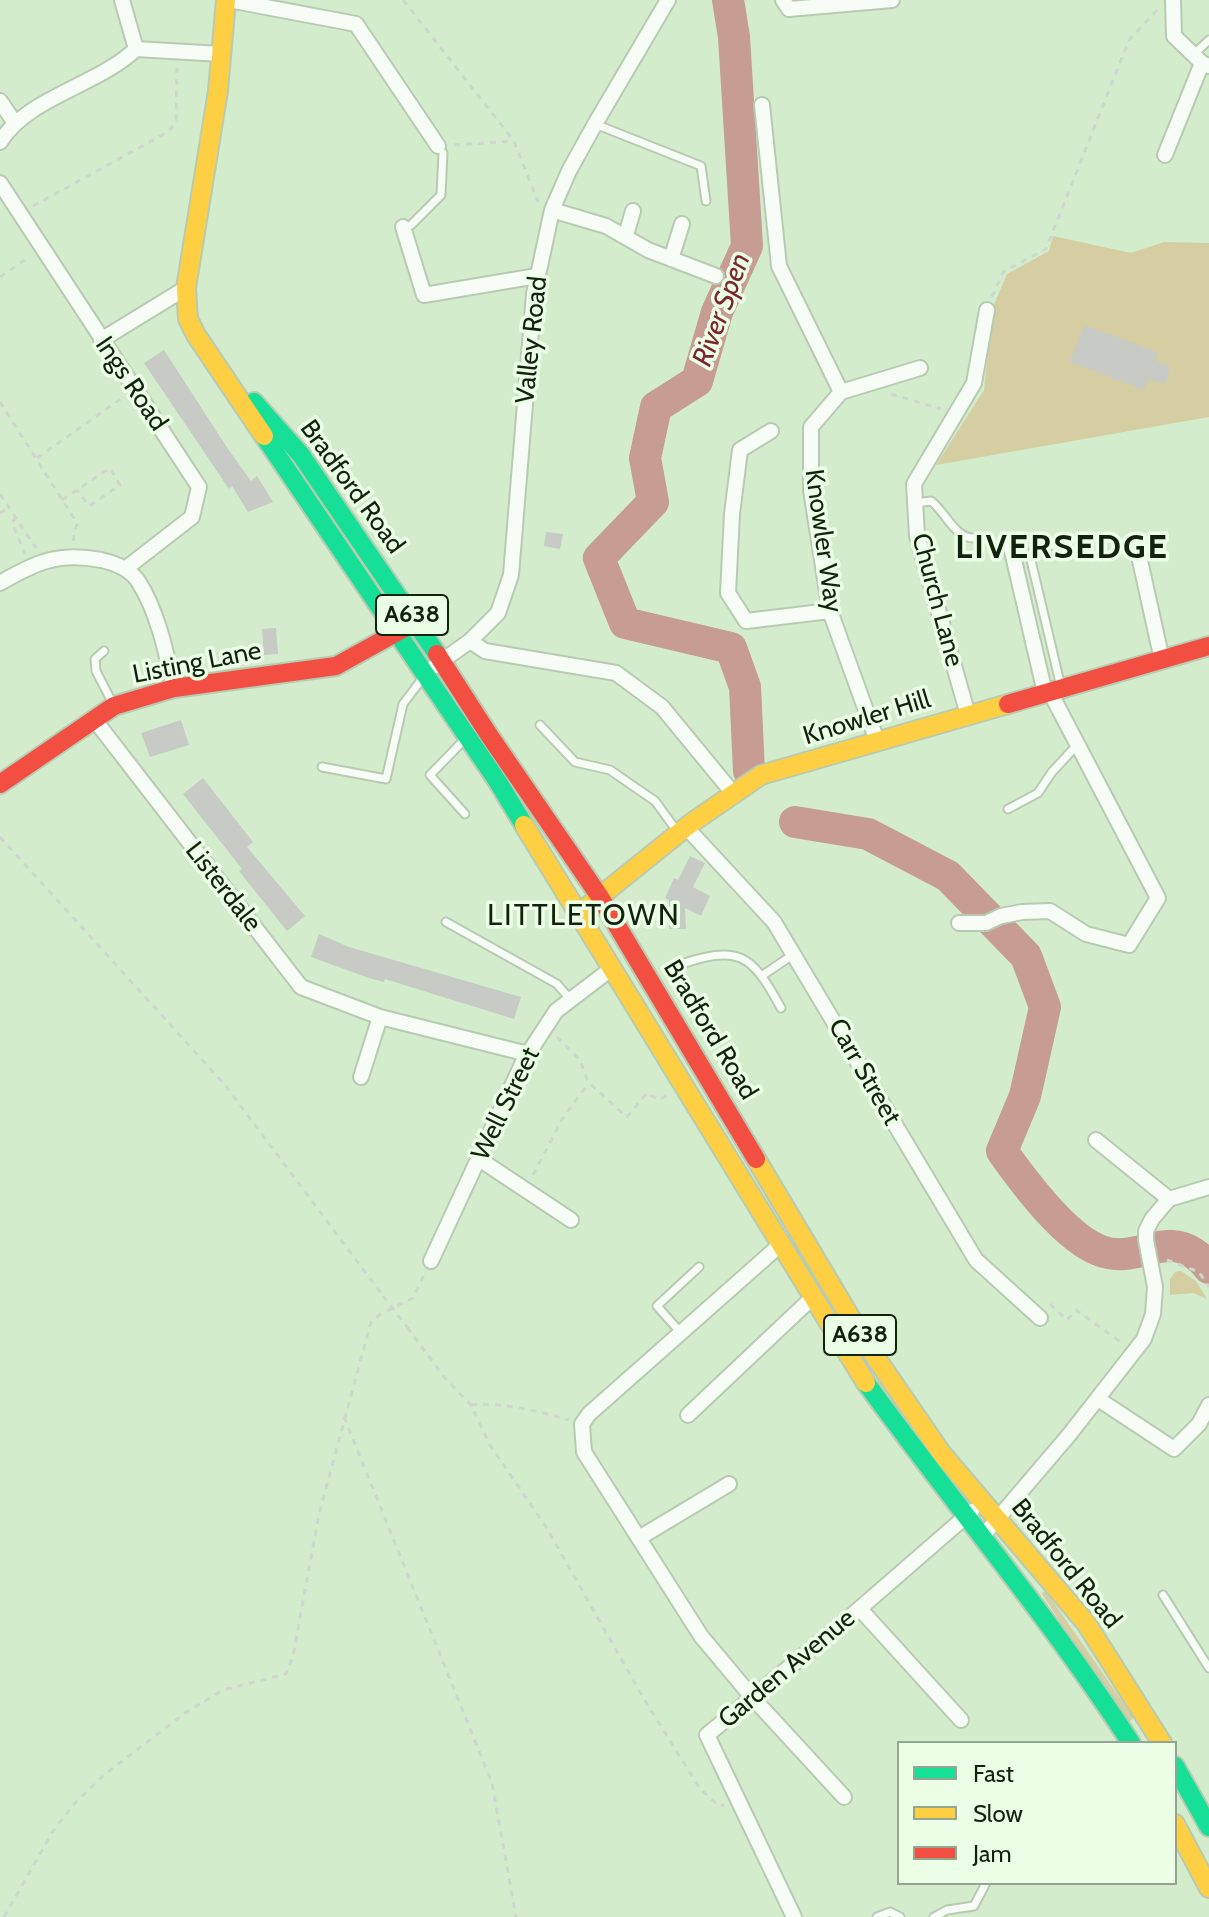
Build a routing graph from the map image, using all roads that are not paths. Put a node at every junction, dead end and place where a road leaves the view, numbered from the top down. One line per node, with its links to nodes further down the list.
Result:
1 (122, 0): 8 (street)
2 (228, 0): 9 (main road, Bradford Road / A638); 16 (street)
3 (668, 0): 14 (street, Valley Road)
4 (783, 0): 5 (street)
5 (892, 0)
6 (1173, 0): 10 (street)
7 (1209, 40): 10 (lane)
8 (136, 49): 9 (street); 13 (street)
9 (221, 54): 28 (main road, Bradford Road / A638)
10 (1201, 61): 17 (street)
11 (0, 101): 13 (street)
12 (762, 105): 33 (street)
13 (15, 123): 15 (street)
14 (595, 124): 19 (lane); 20 (street, Valley Road)
15 (0, 142)
16 (441, 150): 23 (lane)
17 (1165, 155)
18 (0, 183): 30 (street, Ings Road)
19 (706, 201)
20 (552, 210): 24 (street); 26 (street, Valley Road)
21 (633, 211): 24 (street)
22 (682, 224): 25 (street)
23 (407, 226): 26 (street)
24 (626, 235): 25 (street)
25 (671, 259): 27 (street)
26 (537, 276): 45 (street, Valley Road)
27 (716, 276)
28 (186, 288): 30 (street); 31 (main road, Bradford Road / A638)
29 (987, 310): 35 (street, Church Lane)
30 (101, 340): 40 (street, Ings Road)
31 (205, 348): 43 (main road, Bradford Road / A638); 44 (main road, Bradford Road / A638)
32 (920, 368): 33 (street)
33 (841, 392): 42 (street, Knowler Way)
34 (771, 431): 42 (street)
35 (915, 503): 36 (lane); 54 (street, Church Lane)
36 (976, 538)
37 (1065, 543): 52 (lane)
38 (1011, 547): 52 (street)
39 (1137, 547): 48 (street)
40 (125, 569): 41 (street); 51 (street)
41 (0, 583)
42 (830, 611): 58 (street, Knowler Way)
43 (416, 621): 44 (main road, Listing Lane); 49 (main road, Bradford Road / A638)
44 (397, 633): 50 (main road, Bradford Road / A638); 51 (main road, Listing Lane)
45 (470, 641): 49 (street, Valley Road); 62 (street)
46 (1209, 646): 48 (main road, Knowler Hill)
47 (104, 651): 53 (lane)
48 (1162, 660): 52 (main road, Knowler Hill)
49 (443, 661): 50 (street, Valley Road); 66 (main road, Bradford Road / A638)
50 (425, 674): 57 (main road, Bradford Road / A638); 60 (lane)
51 (174, 688): 53 (main road, Listing Lane)
52 (1052, 691): 54 (main road, Knowler Hill); 59 (street)
53 (114, 706): 55 (main road, Listing Lane)
54 (968, 715): 58 (main road, Knowler Hill)
55 (94, 719): 61 (main road, Listing Lane); 76 (street, Listerdale)
56 (540, 725): 65 (lane)
57 (467, 736): 64 (lane); 67 (main road, Bradford Road / A638)
58 (877, 741): 62 (main road, Knowler Hill)
59 (1078, 744): 63 (lane); 69 (street)
60 (322, 767)
61 (0, 784)
62 (732, 792): 65 (main road, Knowler Hill)
63 (1008, 809)
64 (465, 814)
65 (682, 830): 66 (main road, Knowler Hill); 70 (street, Carr Street)
66 (600, 897): 67 (main road, Knowler Hill); 94 (main road, Bradford Road / A638)
67 (578, 914): 72 (main road, Bradford Road / A638)
68 (446, 922): 74 (lane)
69 (959, 923)
70 (794, 954): 73 (lane); 88 (street, Carr Street)
71 (676, 966): 73 (lane)
72 (611, 969): 74 (street, Well Street); 84 (main road, Bradford Road / A638)
73 (763, 975): 75 (lane)
74 (571, 1000): 77 (street, Well Street)
75 (781, 1008)
76 (380, 1017): 77 (street, Listerdale); 78 (street)
77 (528, 1054): 80 (street, Well Street)
78 (361, 1077)
79 (1096, 1140): 82 (street)
80 (479, 1159): 83 (street); 85 (street, Well Street)
81 (1209, 1187): 82 (street)
82 (1169, 1199): 90 (street)
83 (571, 1220)
84 (780, 1245): 87 (main road, Bradford Road / A638); 89 (street)
85 (431, 1261)
86 (699, 1267): 89 (lane)
87 (812, 1298): 92 (street); 95 (main road, Bradford Road / A638)
88 (1040, 1318)
89 (681, 1333): 98 (street)
90 (1098, 1399): 91 (street); 96 (street)
91 (1209, 1405)
92 (688, 1415)
93 (729, 1484): 98 (street)
94 (982, 1502): 95 (street, Garden Avenue); 96 (main road, Bradford Road / A638)
95 (967, 1516): 97 (main road, Bradford Road / A638); 100 (street, Garden Avenue)
96 (998, 1521): 97 (street); 105 (main road, Bradford Road / A638)
97 (982, 1537): 104 (main road, Bradford Road / A638)
98 (639, 1538): 102 (street)
99 (1163, 1595): 101 (lane)
100 (860, 1609): 102 (street, Garden Avenue); 103 (street)
101 (1209, 1668)
102 (752, 1697): 107 (street); 112 (street, Garden Avenue)
103 (961, 1720)
104 (1130, 1741)
105 (1161, 1741)
106 (1177, 1770): 108 (main road)
107 (844, 1797)
108 (1209, 1827)
109 (1177, 1828): 111 (main road)
110 (985, 1885): 115 (lane)
111 (1209, 1888)
112 (794, 1917)
113 (877, 1917): 114 (lane)
114 (900, 1917)
115 (934, 1917)

